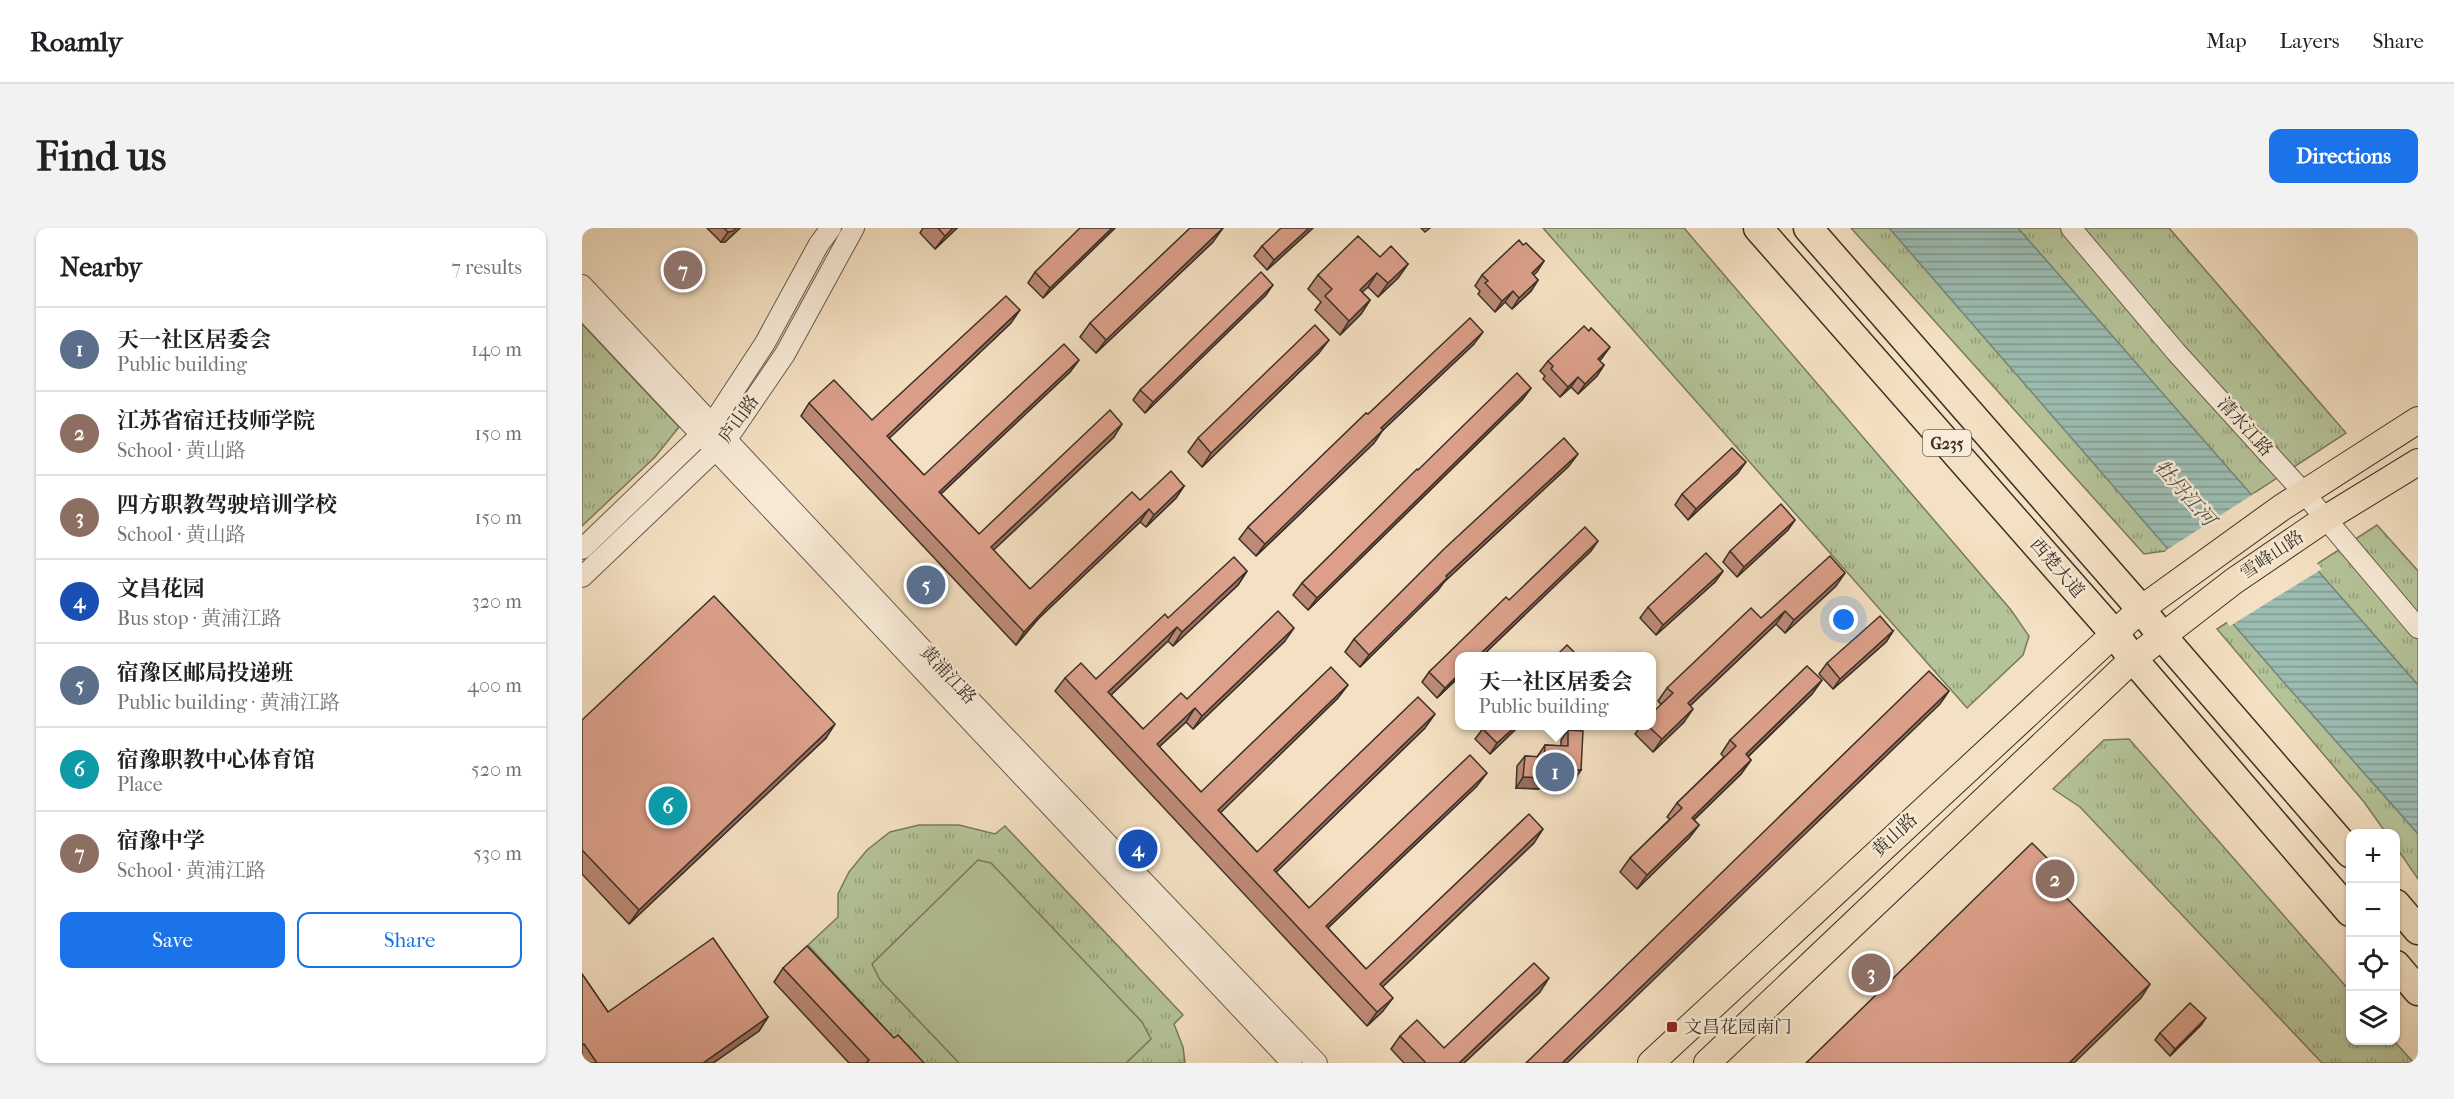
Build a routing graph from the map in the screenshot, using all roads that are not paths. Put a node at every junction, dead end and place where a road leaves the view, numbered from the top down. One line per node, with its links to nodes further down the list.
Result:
1 (831, 228): 9 (street, 庐山路)
2 (854, 228): 10 (street, 庐山路)
3 (1758, 228): 18 (highway, 西楚大道 / G235)
4 (1808, 228): 16 (highway, 西楚大道 / G235)
5 (2071, 228): 12 (street, 清水江路)
6 (582, 285): 9 (street, 黄浦江路)
7 (582, 309): 9 (street, 黄浦江路)
8 (2418, 420): 12 (main road, 雪峰山路)
9 (706, 429): 10 (street, 黄浦江路); 14 (street, 庐山路)
10 (721, 445): 15 (street, 庐山路); 27 (street, 黄浦江路); 28 (street, 黄浦江路)
11 (2418, 462): 13 (main road, 雪峰山路)
12 (2304, 493): 13 (street, 清水江路); 16 (main road, 雪峰山路)
13 (2325, 519): 17 (street, 清水江路); 19 (main road, 雪峰山路)
14 (582, 549)
15 (582, 577)
16 (2141, 609): 18 (main road, 黄山路); 19 (highway, G235)
17 (2418, 628)
18 (2114, 633): 20 (highway, 西楚大道 / G235); 29 (main road, 黄山路)
19 (2162, 636): 20 (main road, 雪峰山路); 21 (highway)
20 (2133, 659): 22 (highway, 西楚大道); 30 (main road, 黄山路)
21 (2346, 847)
22 (2346, 907)
23 (2400, 909): 24 (highway)
24 (2418, 930)
25 (2400, 970): 26 (highway)
26 (2418, 991)
27 (1292, 1063)
28 (1317, 1063)
29 (1651, 1063)
30 (1707, 1063)

